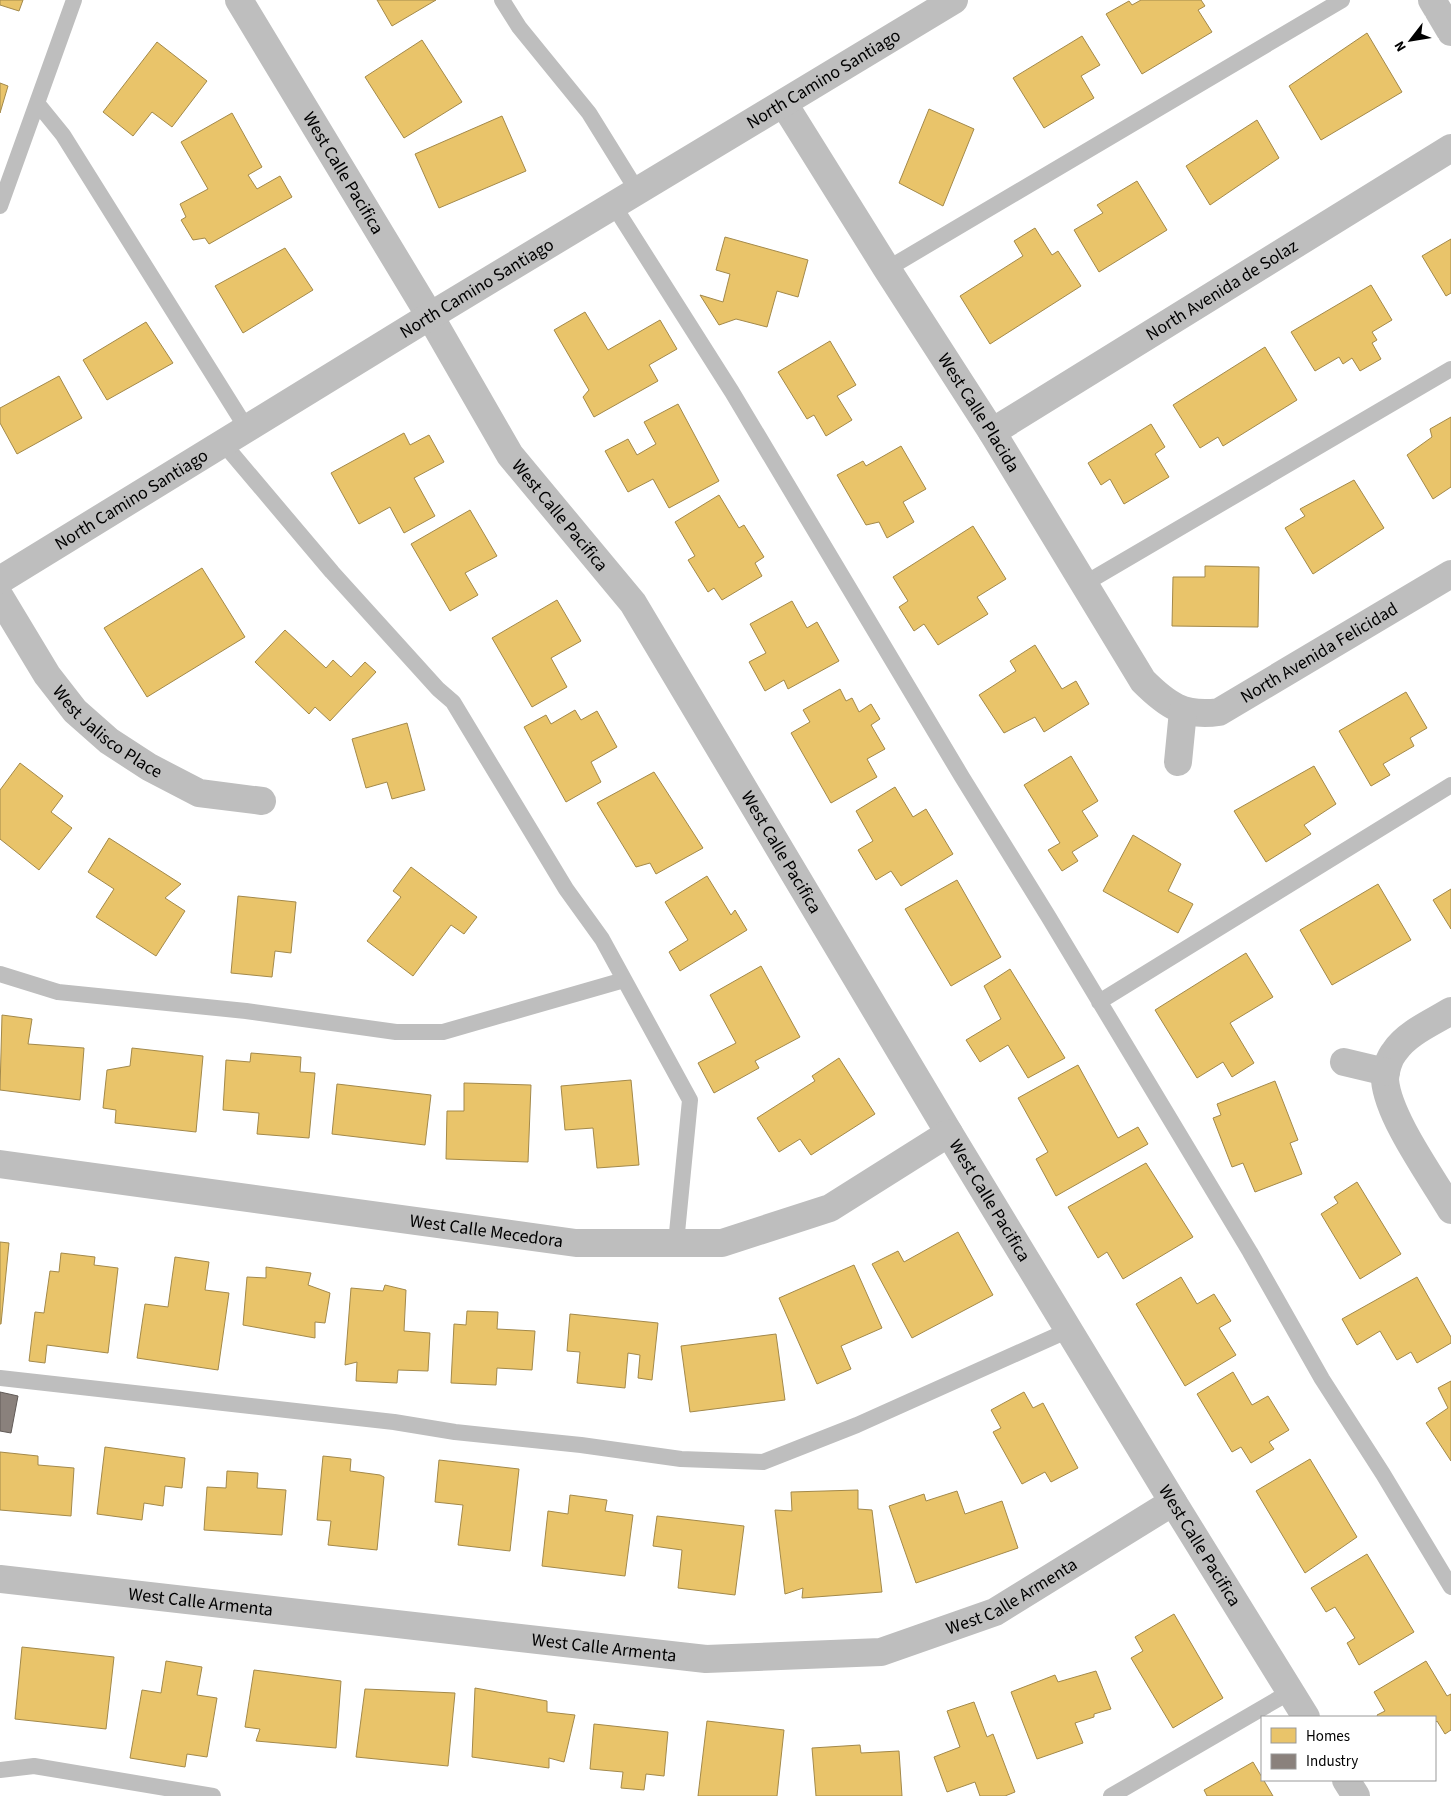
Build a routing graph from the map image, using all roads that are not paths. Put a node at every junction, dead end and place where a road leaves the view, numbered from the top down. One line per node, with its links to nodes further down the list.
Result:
1 (74, 0): 8 (lane)
2 (239, 0): 15 (street, West Calle Pacifica)
3 (502, 0): 11 (lane)
4 (954, 0): 9 (street, North Camino Santiago)
5 (1342, 0): 14 (lane)
6 (1432, 0): 7 (street)
7 (1451, 32)
8 (37, 103): 12 (lane); 17 (lane)
9 (784, 104): 11 (street, North Camino Santiago); 14 (street, West Calle Placida)
10 (1451, 148): 18 (street, North Avenida de Solaz)
11 (638, 192): 13 (street, North Camino Santiago)
12 (0, 206)
13 (614, 206): 15 (street, North Camino Santiago); 30 (lane)
14 (887, 269): 18 (street, West Calle Placida)
15 (430, 316): 17 (street, North Camino Santiago); 34 (street, West Calle Pacifica)
16 (1451, 369): 22 (lane)
17 (247, 429): 19 (street, North Camino Santiago)
18 (992, 432): 22 (street, West Calle Placida)
19 (223, 443): 21 (street, North Camino Santiago); 29 (lane)
20 (1451, 574): 24 (street, North Avenida Felicidad)
21 (0, 580)
22 (1084, 584): 24 (street, West Calle Placida)
23 (0, 597): 27 (street, West Jalisco Place)
24 (1183, 711): 25 (street)
25 (1178, 762)
26 (1451, 785): 30 (lane)
27 (262, 801)
28 (0, 974): 29 (lane)
29 (624, 980): 37 (lane)
30 (1099, 1002): 42 (lane)
31 (1451, 1011): 33 (street)
32 (1344, 1062): 33 (street)
33 (1386, 1075): 36 (street)
34 (949, 1133): 37 (street, West Calle Mecedora); 38 (street, West Calle Pacifica)
35 (0, 1164): 37 (street, West Calle Mecedora)
36 (1451, 1210)
37 (676, 1243)
38 (1069, 1330): 39 (lane); 40 (street, West Calle Pacifica)
39 (0, 1378)
40 (1173, 1502): 41 (street, West Calle Armenta); 43 (street, West Calle Pacifica)
41 (0, 1579)
42 (1451, 1587)
43 (1290, 1692): 44 (street, West Calle Pacifica); 48 (lane)
44 (1305, 1716)
45 (0, 1770): 47 (lane)
46 (1347, 1781): 49 (street)
47 (213, 1796)
48 (1111, 1796)
49 (1356, 1796)

